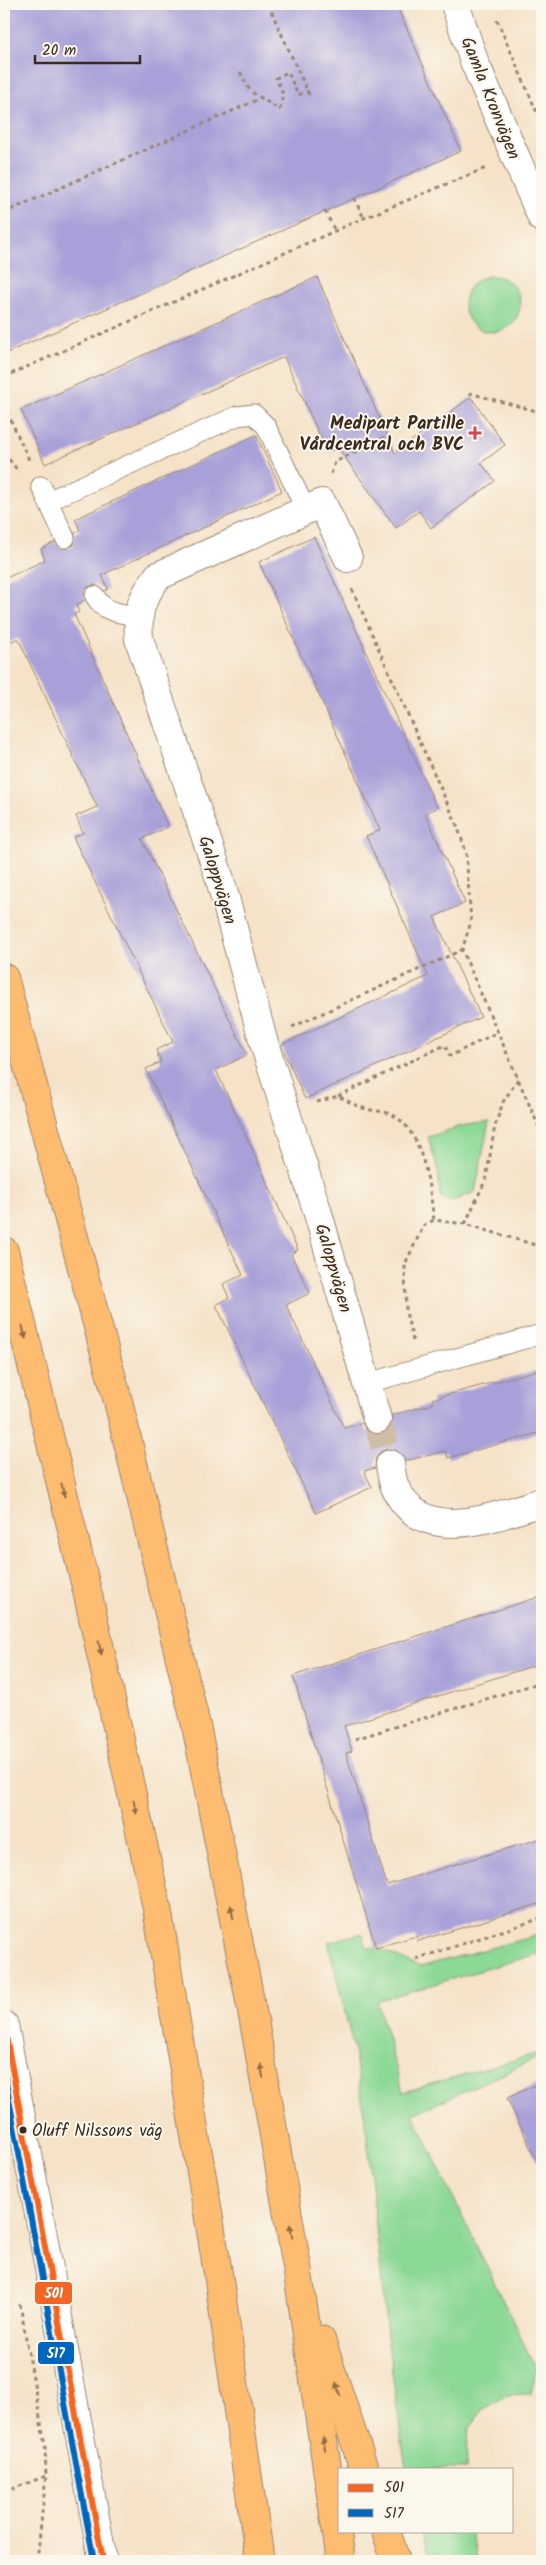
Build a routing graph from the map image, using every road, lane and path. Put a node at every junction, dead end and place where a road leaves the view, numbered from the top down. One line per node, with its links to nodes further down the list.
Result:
1 (268, 4): 5 (path)
2 (455, 4): 14 (street, Gamla Kronvägen)
3 (494, 13): 8 (path)
4 (240, 72): 7 (path)
5 (308, 91): 6 (path); 7 (path)
6 (310, 97)
7 (259, 99): 12 (path)
8 (542, 124)
9 (492, 165): 13 (path)
10 (354, 198): 13 (path)
11 (326, 211): 15 (path)
12 (4, 213)
13 (364, 218): 15 (path)
14 (542, 218)
15 (335, 230): 16 (path)
16 (4, 377)
17 (469, 393): 19 (path)
18 (4, 406): 21 (path)
19 (540, 412)
20 (388, 436): 22 (path)
21 (44, 494): 22 (lane); 23 (lane)
22 (314, 506): 24 (street); 26 (street, Galoppvägen)
23 (65, 538)
24 (348, 558): 27 (path)
25 (95, 596): 26 (lane)
26 (138, 616): 30 (street, Galoppvägen)
27 (462, 950): 29 (path); 30 (path)
28 (4, 978): 50 (highway, one-way to 28)
29 (498, 1032): 31 (path); 32 (path)
30 (263, 1040): 33 (street, Galoppvägen)
31 (518, 1079): 34 (path); 36 (path)
32 (338, 1096): 33 (path); 35 (path)
33 (285, 1111): 41 (street, Galoppvägen)
34 (542, 1134)
35 (434, 1220): 36 (path); 40 (path)
36 (465, 1224): 37 (path)
37 (542, 1247)
38 (4, 1251): 58 (highway, one-way to 58)
39 (542, 1334): 41 (lane)
40 (413, 1342)
41 (368, 1383): 42 (street, Galoppvägen)
42 (377, 1419)
43 (390, 1464): 44 (street)
44 (542, 1502)
45 (542, 1682): 46 (path)
46 (355, 1739)
47 (542, 1918): 48 (path)
48 (416, 1959)
49 (4, 2025): 57 (street)
50 (297, 2267): 52 (highway, one-way to 50); 59 (highway, one-way to 50)
51 (20, 2303): 53 (path)
52 (364, 2468)
53 (46, 2476): 54 (path); 56 (path)
54 (4, 2492)
55 (386, 2532): 60 (highway)
56 (37, 2561)
57 (103, 2561)
58 (260, 2561)
59 (341, 2561)
60 (396, 2561)

